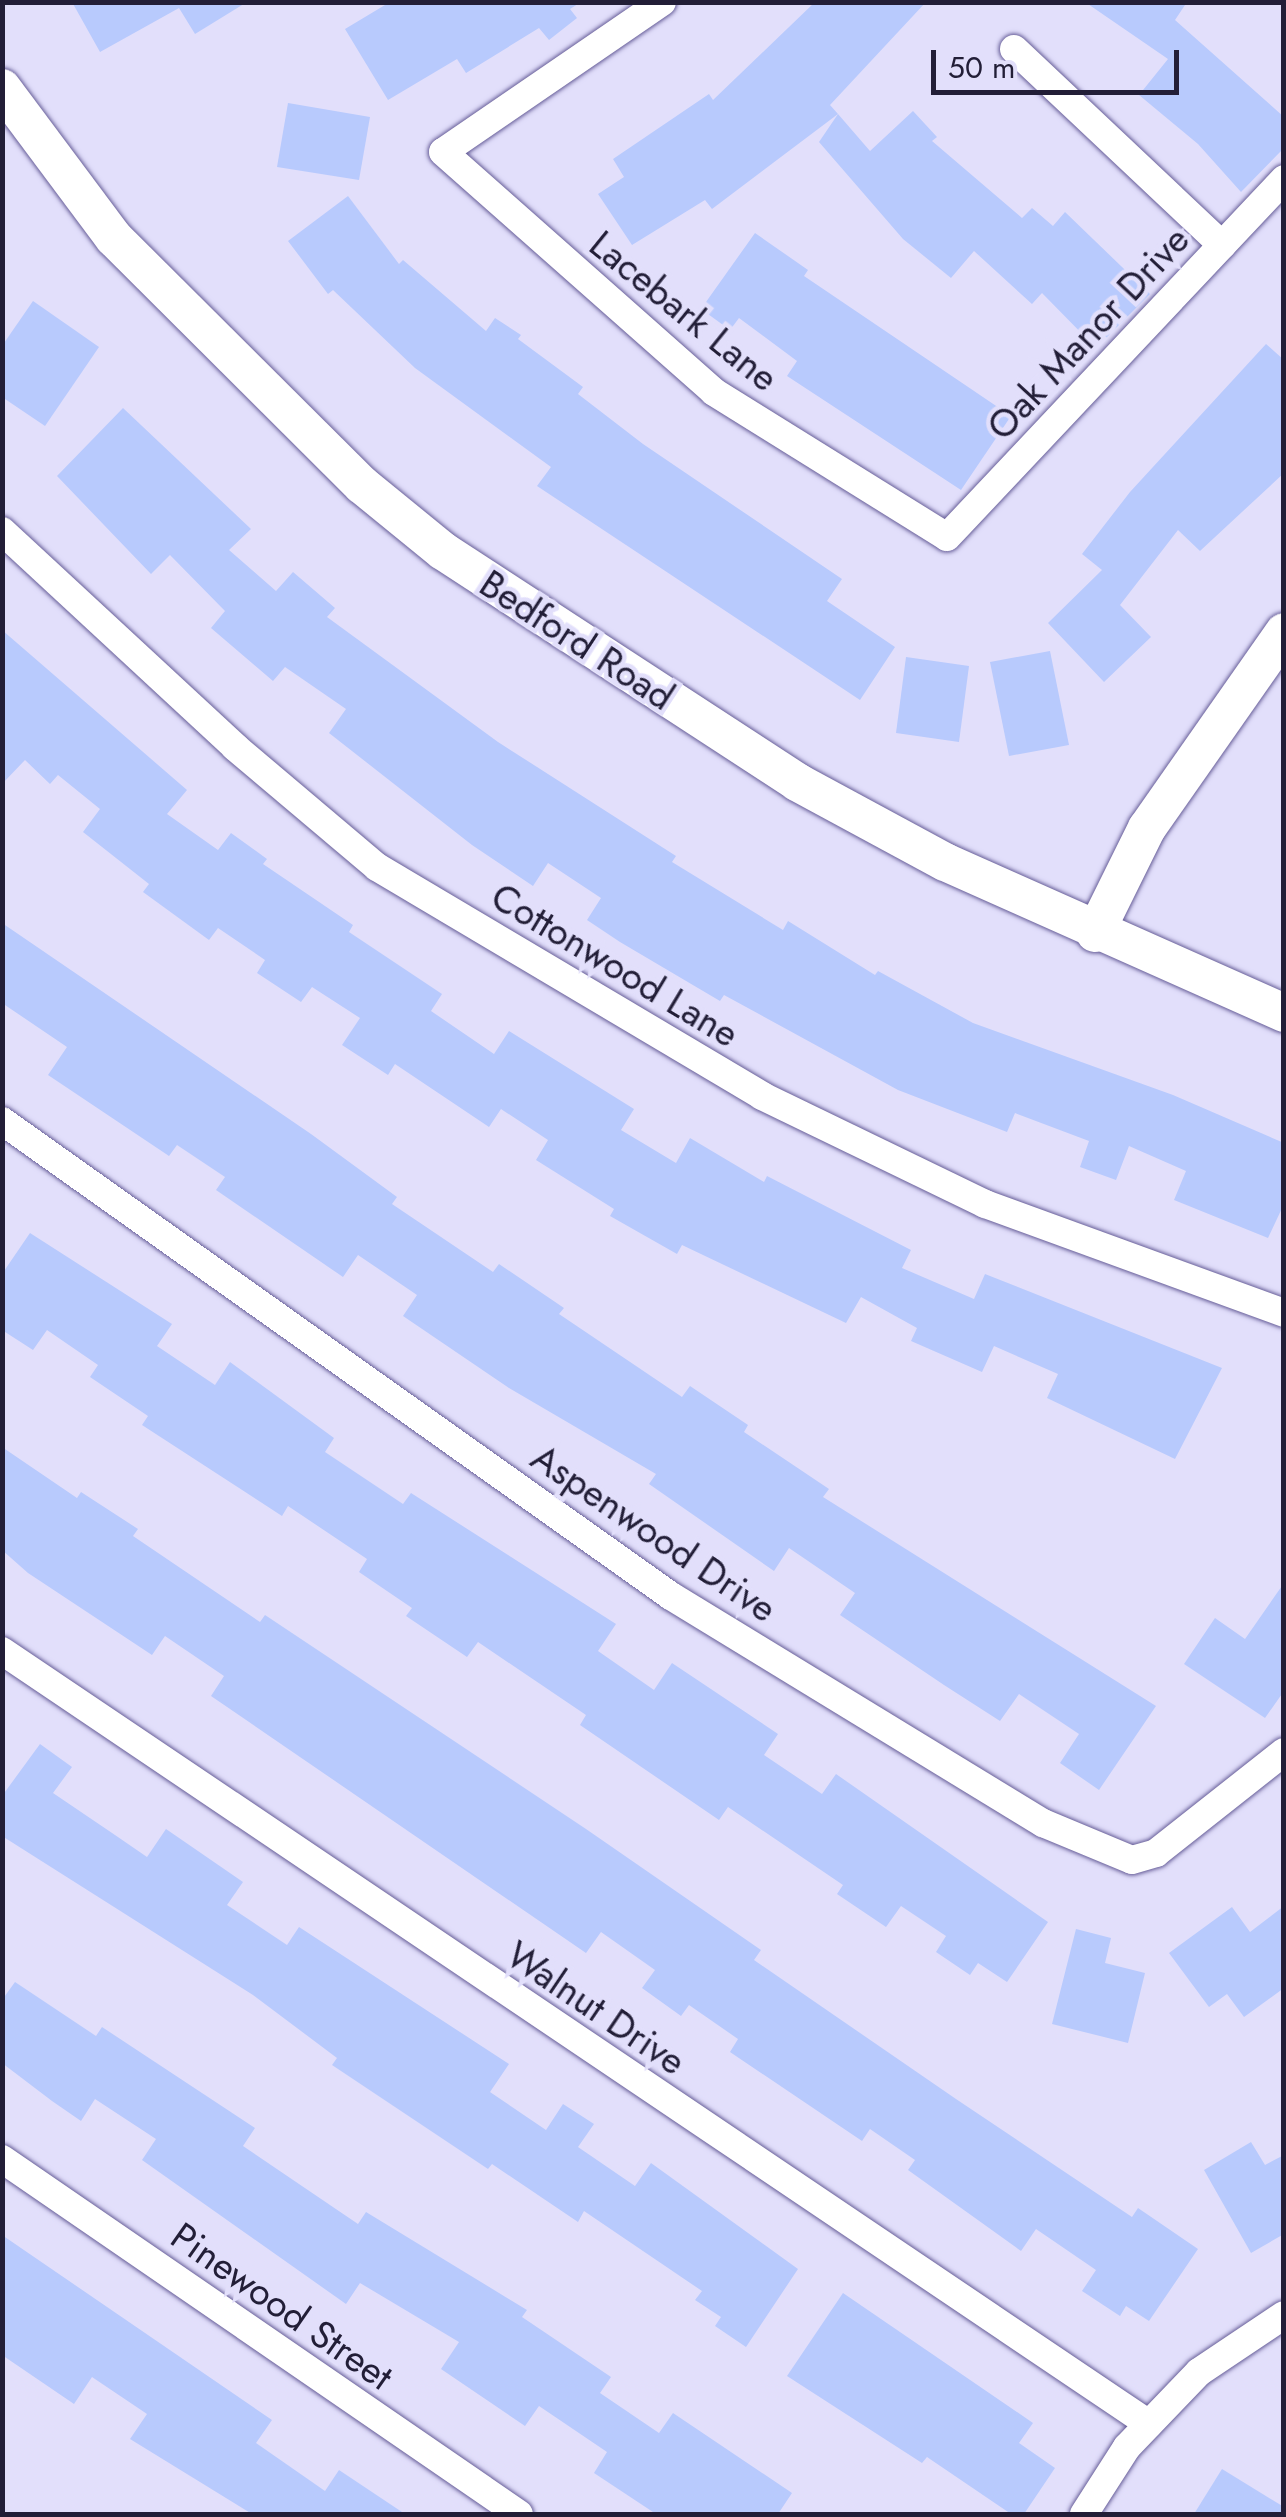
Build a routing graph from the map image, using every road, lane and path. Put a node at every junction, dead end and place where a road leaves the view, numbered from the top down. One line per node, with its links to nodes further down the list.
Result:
1 (662, 2): 7 (street, Lacebark Lane)
2 (1014, 49): 5 (street)
3 (2, 88): 9 (main road, Bedford Road)
4 (1284, 180): 5 (street, Oak Manor Drive)
5 (1222, 245): 7 (street, Oak Manor Drive)
6 (2, 531): 12 (street, Cottonwood Lane)
7 (947, 537)
8 (1284, 632): 9 (main road)
9 (1095, 934): 10 (main road, Bedford Road)
10 (1284, 1013)
11 (2, 1121): 14 (street, Aspenwood Drive)
12 (1284, 1313)
13 (2, 1651): 17 (street, Walnut Drive)
14 (1284, 1752)
15 (2, 2159): 18 (street, Pinewood Street)
16 (1284, 2316): 17 (street)
17 (1150, 2424): 19 (street)
18 (518, 2514)
19 (1084, 2514)

